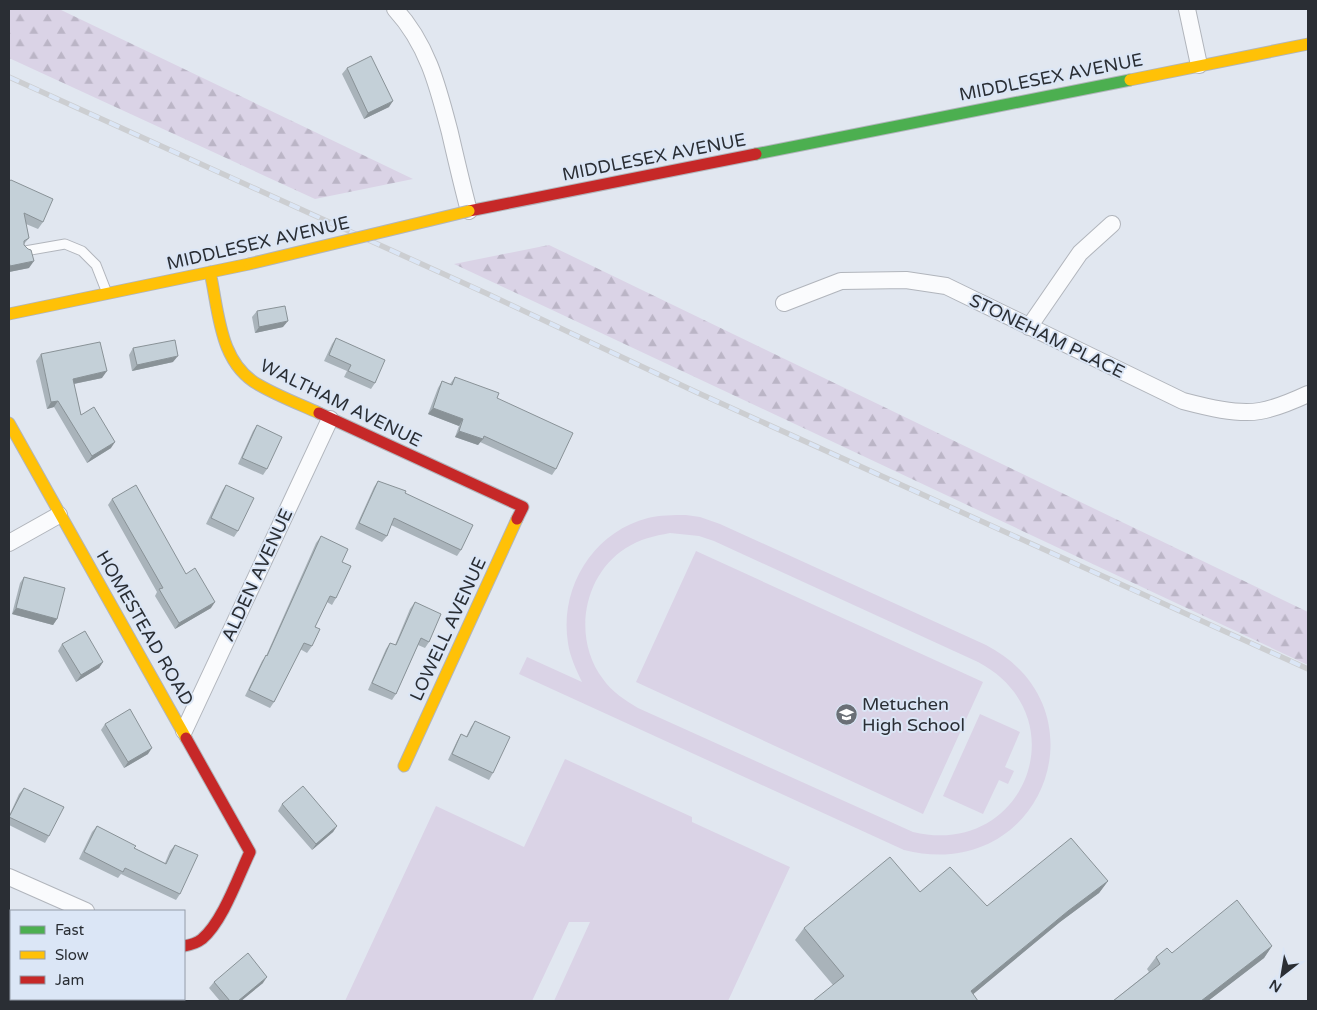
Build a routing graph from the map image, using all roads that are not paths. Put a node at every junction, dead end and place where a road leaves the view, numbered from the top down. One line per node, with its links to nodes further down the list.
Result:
1 (395, 9): 5 (street)
2 (1187, 9): 4 (street)
3 (1308, 44): 4 (main road, MIDDLESEX AVENUE)
4 (1199, 65): 5 (main road, MIDDLESEX AVENUE)
5 (469, 211): 8 (main road, MIDDLESEX AVENUE, bridge)
6 (1112, 224): 12 (street)
7 (25, 251): 9 (lane)
8 (210, 272): 9 (main road, MIDDLESEX AVENUE); 14 (main road, WALTHAM AVENUE)
9 (108, 293): 11 (main road, MIDDLESEX AVENUE)
10 (784, 304): 12 (street, STONEHAM PLACE)
11 (9, 314)
12 (1029, 327): 13 (street, STONEHAM PLACE)
13 (1308, 394)
14 (330, 419): 16 (main road, WALTHAM AVENUE); 19 (street, ALDEN AVENUE)
15 (9, 423): 17 (main road, HOMESTEAD ROAD)
16 (523, 507): 20 (main road, LOWELL AVENUE)
17 (60, 515): 18 (street); 19 (main road, HOMESTEAD ROAD)
18 (9, 543)
19 (184, 732): 23 (main road, HOMESTEAD ROAD)
20 (404, 766)
21 (9, 877): 22 (street)
22 (84, 910)
23 (185, 946)

